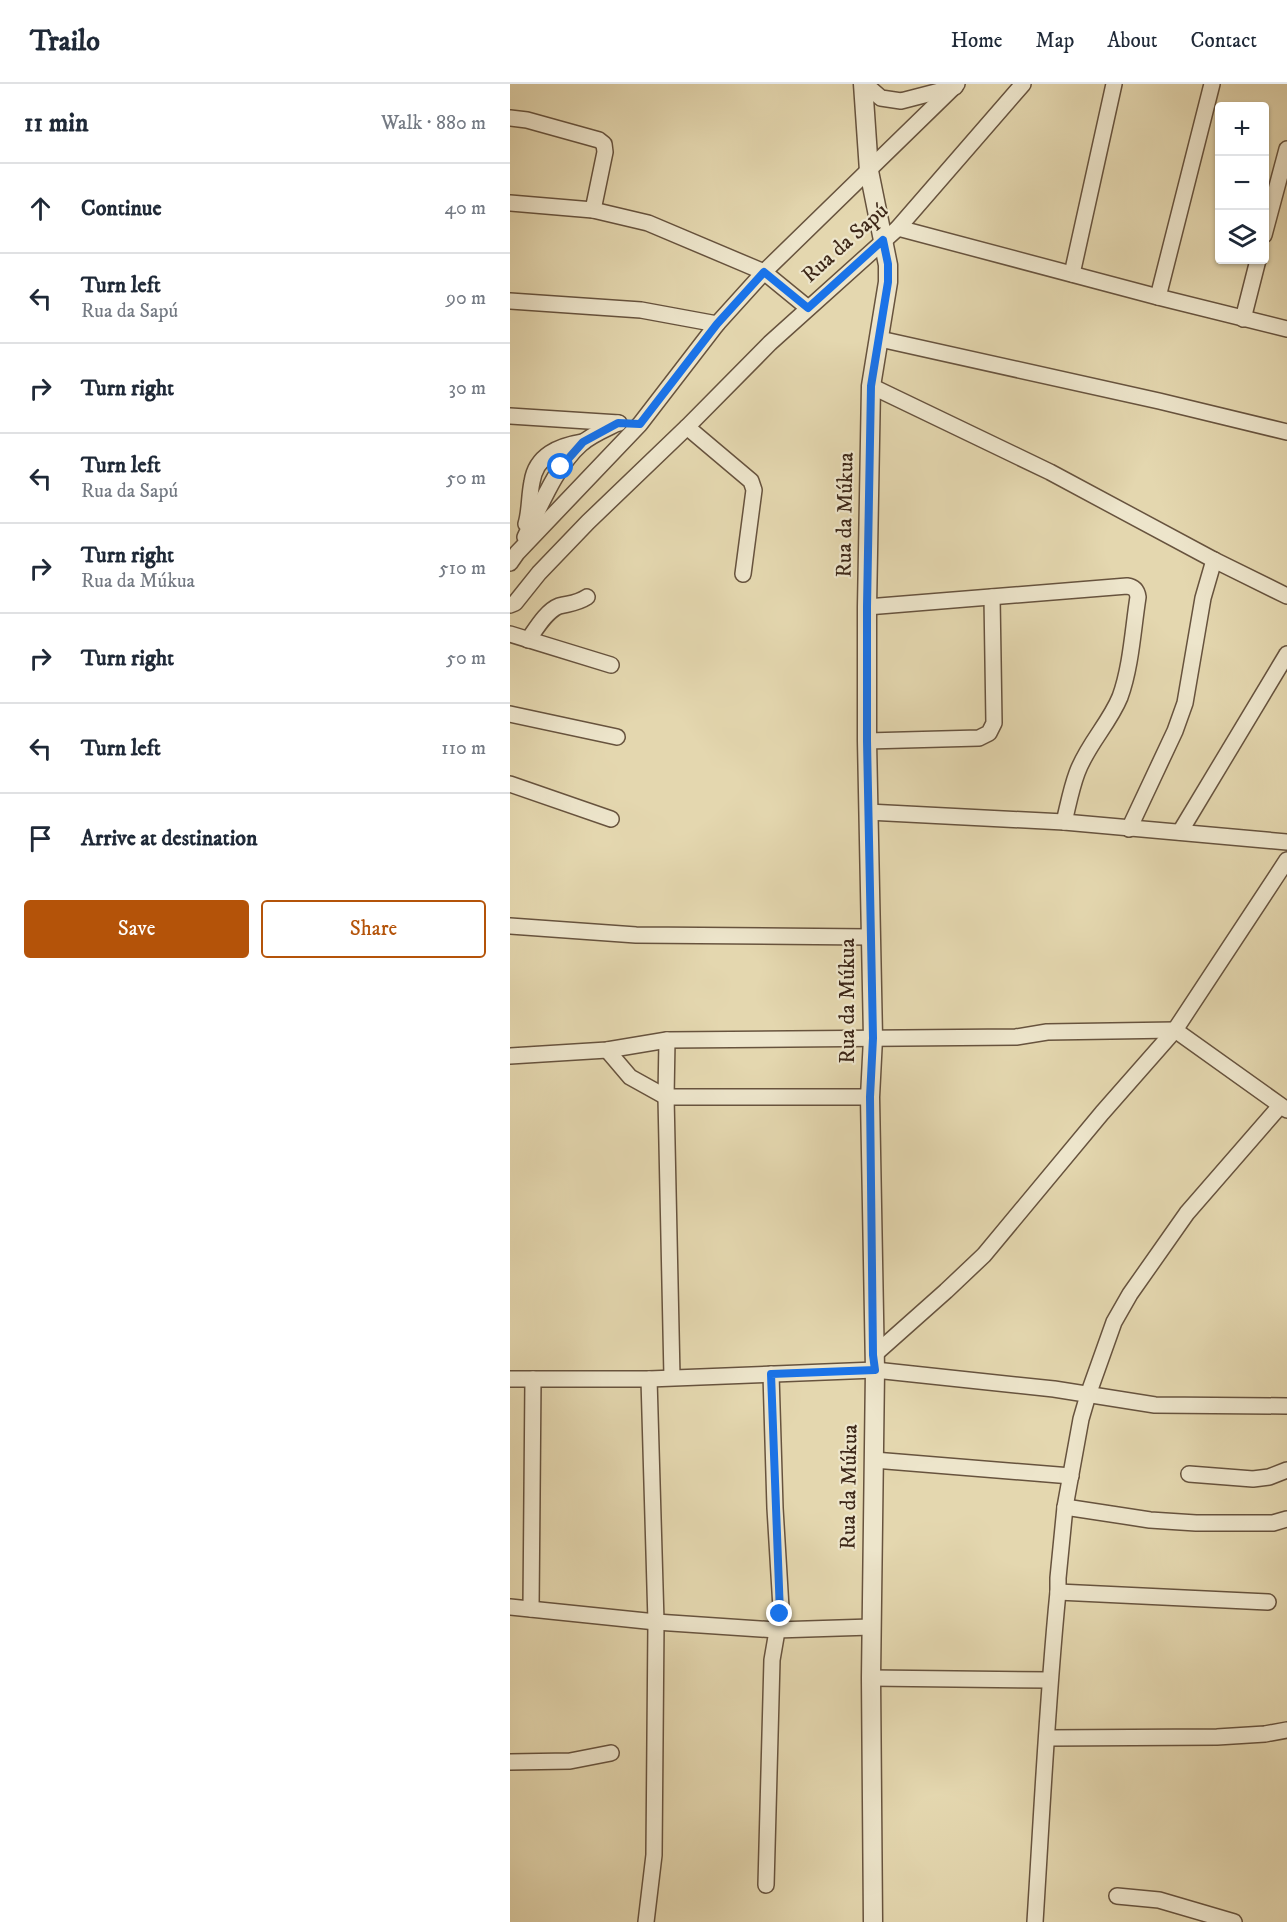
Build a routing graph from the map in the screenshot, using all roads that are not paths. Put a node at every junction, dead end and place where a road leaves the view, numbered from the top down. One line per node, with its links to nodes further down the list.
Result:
1 (864, 84): 5 (street); 8 (street, Rua da Múkua)
2 (1023, 84): 12 (street, Rua da Sapú)
3 (1114, 84): 16 (street)
4 (1212, 84): 17 (street)
5 (956, 85): 8 (street, Rua da Sapú)
6 (510, 118): 10 (street)
7 (1287, 149): 11 (street)
8 (869, 171): 13 (street, Rua da Múkua); 15 (street, Rua da Sapú)
9 (510, 203): 10 (street)
10 (593, 210): 15 (street)
11 (1269, 217)
12 (898, 228): 13 (street, Rua da Sapú); 16 (street)
13 (883, 240): 19 (street, Rua da Sapú); 23 (street, Rua da Múkua)
14 (1257, 264): 20 (street)
15 (764, 272): 19 (street); 21 (street, Rua da Sapú)
16 (1072, 274): 17 (street)
17 (1158, 297): 20 (street)
18 (510, 301): 21 (street)
19 (808, 308): 28 (street, Rua da Sapú)
20 (1243, 319): 22 (street)
21 (717, 324): 27 (street, Rua da Sapú)
22 (1287, 329)
23 (880, 339): 24 (street, Rua da Múkua); 29 (street)
24 (871, 386): 32 (street); 38 (street, Rua da Múkua)
25 (510, 416): 26 (street)
26 (618, 423): 27 (street); 30 (street)
27 (640, 424): 31 (street, Rua da Sapú)
28 (687, 427): 33 (street); 37 (street, Rua da Sapú)
29 (1287, 432)
30 (583, 442): 31 (street); 31 (street)
31 (513, 558)
32 (1214, 560): 34 (street); 50 (street)
33 (743, 574)
34 (1287, 596)
35 (587, 597): 40 (street)
36 (992, 597): 38 (street); 45 (street); 49 (street)
37 (512, 603)
38 (867, 607): 45 (street, Rua da Múkua)
39 (510, 634): 40 (street)
40 (528, 639): 42 (street)
41 (1287, 654): 51 (street)
42 (611, 665)
43 (510, 714): 44 (street)
44 (617, 737)
45 (867, 741): 47 (street, Rua da Múkua)
46 (510, 784): 48 (street)
47 (868, 812): 49 (street); 55 (street, Rua da Múkua)
48 (611, 819)
49 (1064, 822): 50 (street)
50 (1129, 829): 51 (street)
51 (1180, 832): 52 (street)
52 (1287, 842)
53 (1287, 860): 56 (street)
54 (510, 926): 55 (street)
55 (870, 937): 57 (street, Rua da Múkua)
56 (1175, 1030): 57 (street); 63 (street); 64 (street)
57 (873, 1038): 58 (street); 62 (street, Rua da Múkua)
58 (667, 1040): 59 (street); 61 (street)
59 (607, 1050): 60 (street); 61 (street)
60 (510, 1056)
61 (666, 1097): 62 (street); 66 (street)
62 (870, 1097): 64 (street, Rua da Múkua)
63 (1284, 1108): 70 (street)
64 (874, 1362): 65 (street); 70 (street); 72 (street, Rua da Múkua)
65 (771, 1374): 66 (street); 84 (street)
66 (672, 1377): 69 (street)
67 (510, 1379): 68 (street)
68 (533, 1379): 69 (street); 81 (street)
69 (649, 1379): 82 (street)
70 (1088, 1395): 71 (street); 75 (street)
71 (1287, 1406)
72 (874, 1460): 75 (street); 83 (street, Rua da Múkua)
73 (1287, 1470): 74 (street)
74 (1189, 1474)
75 (1071, 1476): 76 (street)
76 (1065, 1507): 77 (street); 78 (street)
77 (1287, 1519)
78 (1058, 1592): 79 (street); 86 (street)
79 (1268, 1602)
80 (510, 1607): 81 (street)
81 (531, 1609): 82 (street)
82 (656, 1622): 84 (street); 93 (street)
83 (871, 1626): 84 (street); 85 (street, Rua da Múkua)
84 (776, 1630): 91 (street)
85 (871, 1678): 86 (street); 94 (street, Rua da Múkua)
86 (1049, 1680): 88 (street)
87 (1287, 1730): 88 (street)
88 (1047, 1738): 95 (street)
89 (611, 1753): 90 (street)
90 (510, 1762)
91 (766, 1885)
92 (1117, 1896): 96 (street)
93 (646, 1922)
94 (873, 1922)
95 (1035, 1922)
96 (1234, 1922)

